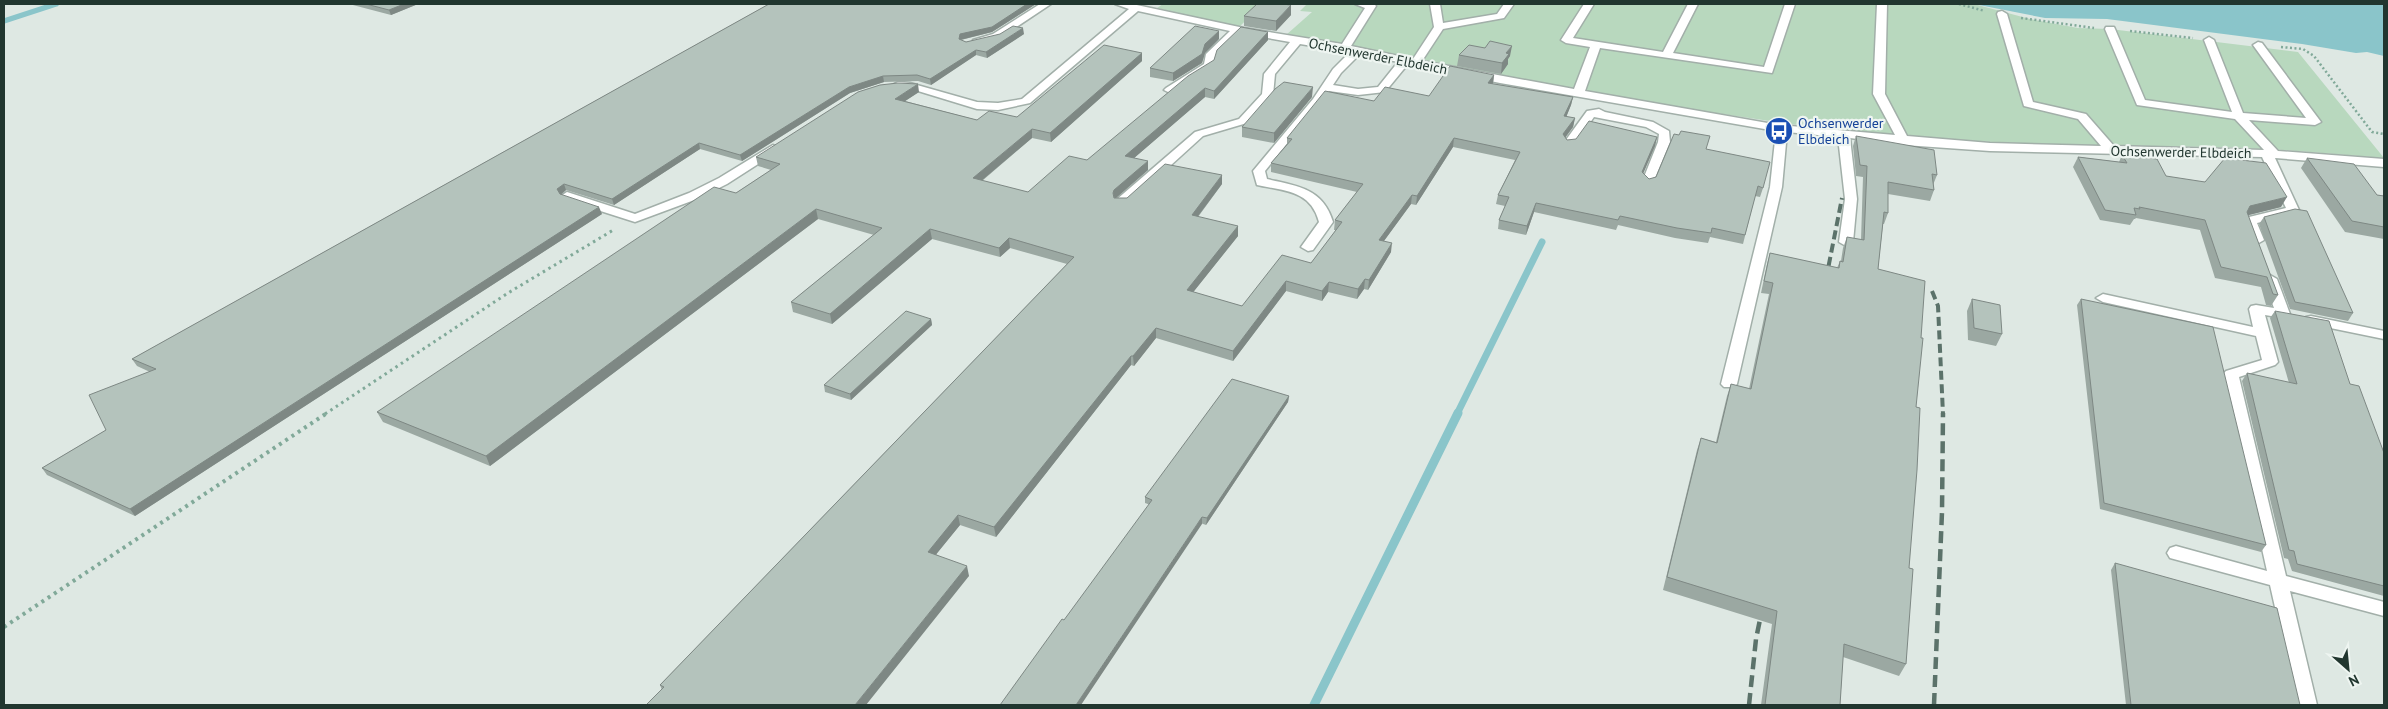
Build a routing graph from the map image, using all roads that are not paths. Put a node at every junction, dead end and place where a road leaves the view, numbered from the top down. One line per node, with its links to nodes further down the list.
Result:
1 (1046, 4): 17 (street)
2 (1120, 4): 10 (street, Ochsenwerder Elbdeich)
3 (1360, 4): 20 (street)
4 (1435, 4): 12 (street)
5 (1509, 4): 12 (street)
6 (1589, 4): 19 (street)
7 (1693, 4): 21 (street)
8 (1790, 4): 21 (street)
9 (1882, 4): 32 (street)
10 (1136, 8): 13 (street, Ochsenwerder Elbdeich); 23 (street)
11 (2002, 14): 35 (street)
12 (1439, 27): 22 (street)
13 (1237, 30): 15 (street, Ochsenwerder Elbdeich); 25 (street)
14 (2110, 30): 29 (street)
15 (1298, 40): 20 (street, Ochsenwerder Elbdeich); 40 (street)
16 (2210, 40): 29 (street)
17 (966, 43)
18 (2258, 45): 29 (street)
19 (1596, 46): 21 (street); 26 (street)
20 (1351, 50): 22 (street, Ochsenwerder Elbdeich); 24 (street)
21 (1666, 56)
22 (1411, 61): 24 (street); 26 (street, Ochsenwerder Elbdeich)
23 (887, 87)
24 (1325, 87): 42 (street)
25 (1170, 90)
26 (1578, 94): 27 (street, Ochsenwerder Elbdeich)
27 (1660, 109): 28 (street); 30 (street, Ochsenwerder Elbdeich)
28 (1591, 114): 34 (street); 38 (street)
29 (2239, 116): 36 (street)
30 (1782, 128): 31 (street, Ochsenwerder Elbdeich); 47 (street)
31 (1844, 135): 32 (street, Ochsenwerder Elbdeich); 41 (street)
32 (1904, 141): 35 (street, Ochsenwerder Elbdeich)
33 (781, 144): 39 (street)
34 (1569, 144)
35 (2111, 151): 36 (street, Ochsenwerder Elbdeich)
36 (2270, 154): 37 (street, Ochsenwerder Elbdeich); 44 (street)
37 (2384, 163)
38 (1648, 182)
39 (567, 196)
40 (1121, 203)
41 (1846, 242)
42 (1308, 247)
43 (2103, 298): 45 (street)
44 (2283, 314): 45 (street); 46 (street)
45 (2262, 333): 49 (street)
46 (2384, 335)
47 (1729, 384)
48 (2176, 553): 49 (street)
49 (2278, 580): 50 (street); 51 (street)
50 (2384, 609)
51 (2307, 705)

